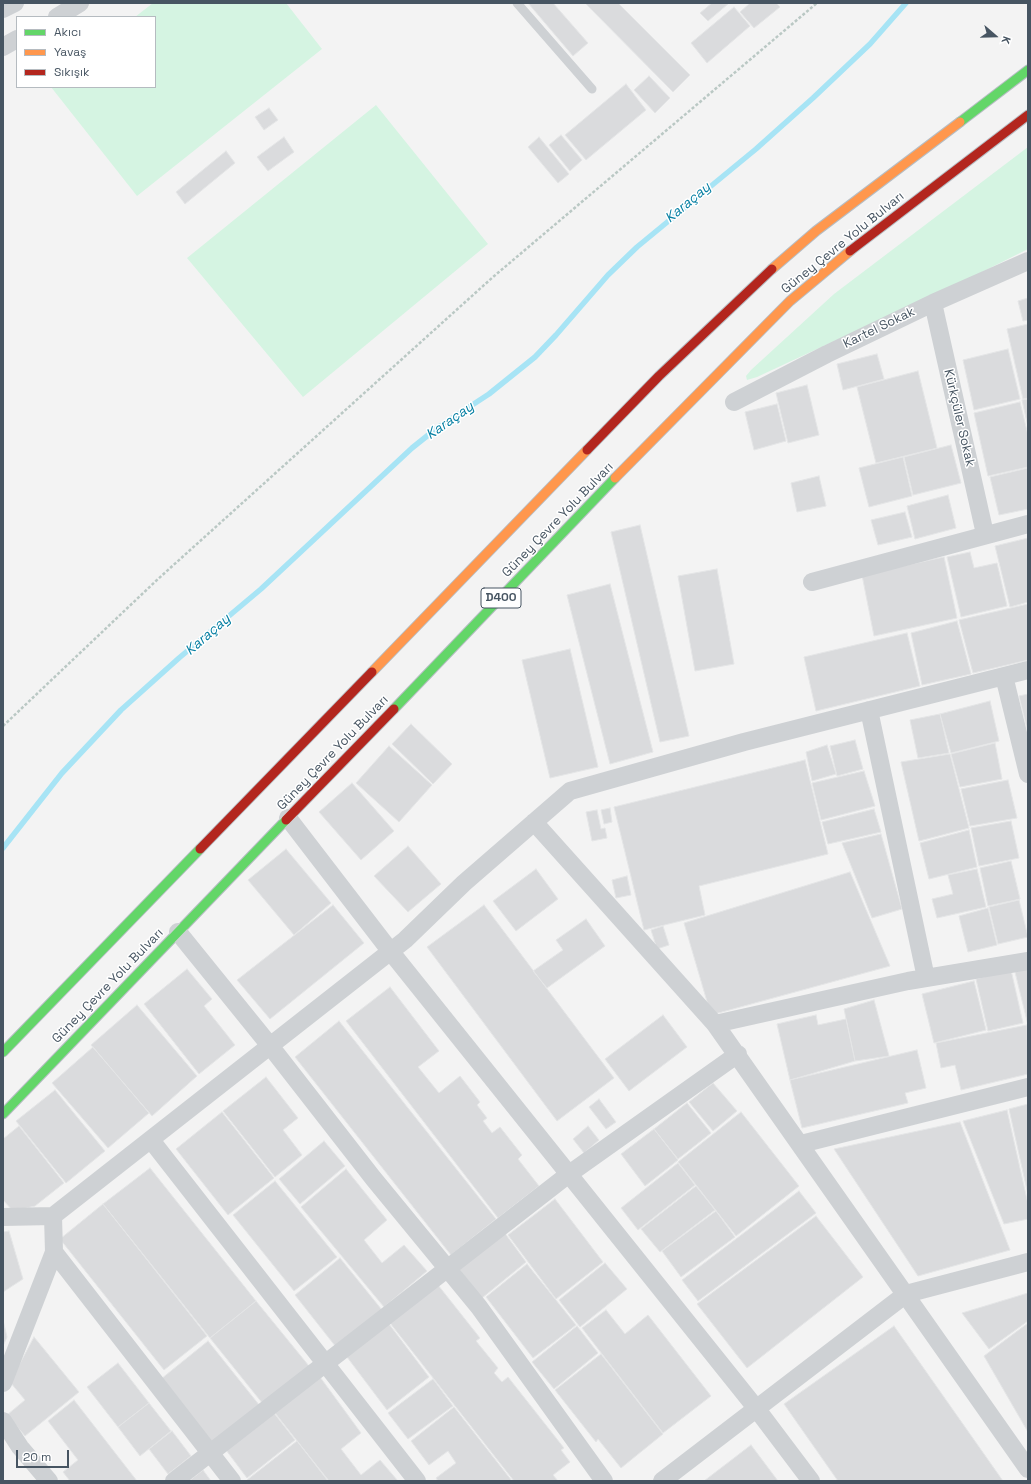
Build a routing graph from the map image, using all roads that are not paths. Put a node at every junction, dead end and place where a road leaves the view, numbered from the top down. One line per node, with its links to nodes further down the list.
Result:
1 (15, 3): 4 (street)
2 (80, 3): 5 (street)
3 (517, 3): 9 (lane)
4 (3, 9)
5 (58, 16)
6 (16, 40): 7 (street)
7 (3, 47)
8 (1028, 70): 29 (highway, Güney Çevre Yolu Bulvarı)
9 (592, 89)
10 (1028, 114): 21 (highway, Güney Çevre Yolu Bulvarı / D400)
11 (1028, 261): 12 (street, Kartel Sokak)
12 (933, 303): 13 (street, Kartel Sokak); 15 (street, Kürkçüler Sokak)
13 (734, 402)
14 (1028, 524): 15 (street)
15 (985, 534): 16 (street)
16 (812, 582)
17 (1028, 670): 18 (street)
18 (1004, 676): 19 (street); 20 (street)
19 (869, 710): 22 (street); 26 (street)
20 (1028, 774)
21 (288, 818): 23 (highway, Güney Çevre Yolu Bulvarı / D400); 24 (street)
22 (534, 822): 24 (street); 27 (street)
23 (178, 932): 28 (street); 32 (highway, Güney Çevre Yolu Bulvarı / D400)
24 (391, 952): 28 (street); 35 (street)
25 (1028, 961): 26 (street)
26 (926, 978): 27 (street)
27 (715, 1024): 30 (street)
28 (271, 1047): 33 (street); 40 (street)
29 (3, 1052)
30 (738, 1054): 34 (street); 35 (street)
31 (1028, 1086): 34 (street)
32 (3, 1114)
33 (151, 1140): 36 (street); 42 (street)
34 (801, 1144): 41 (street)
35 (569, 1174): 40 (street); 44 (street)
36 (53, 1216): 37 (street); 38 (street)
37 (3, 1217)
38 (54, 1252): 43 (street); 46 (street)
39 (1028, 1262): 41 (street)
40 (446, 1268): 42 (street); 52 (street)
41 (906, 1294): 44 (street); 47 (street)
42 (324, 1364): 46 (street); 51 (street)
43 (3, 1383)
44 (756, 1408): 53 (street); 54 (street)
45 (3, 1421): 48 (street)
46 (210, 1453): 49 (street); 50 (street)
47 (1028, 1469)
48 (49, 1481)
49 (174, 1481)
50 (232, 1481)
51 (417, 1481)
52 (604, 1481)
53 (662, 1481)
54 (811, 1481)

